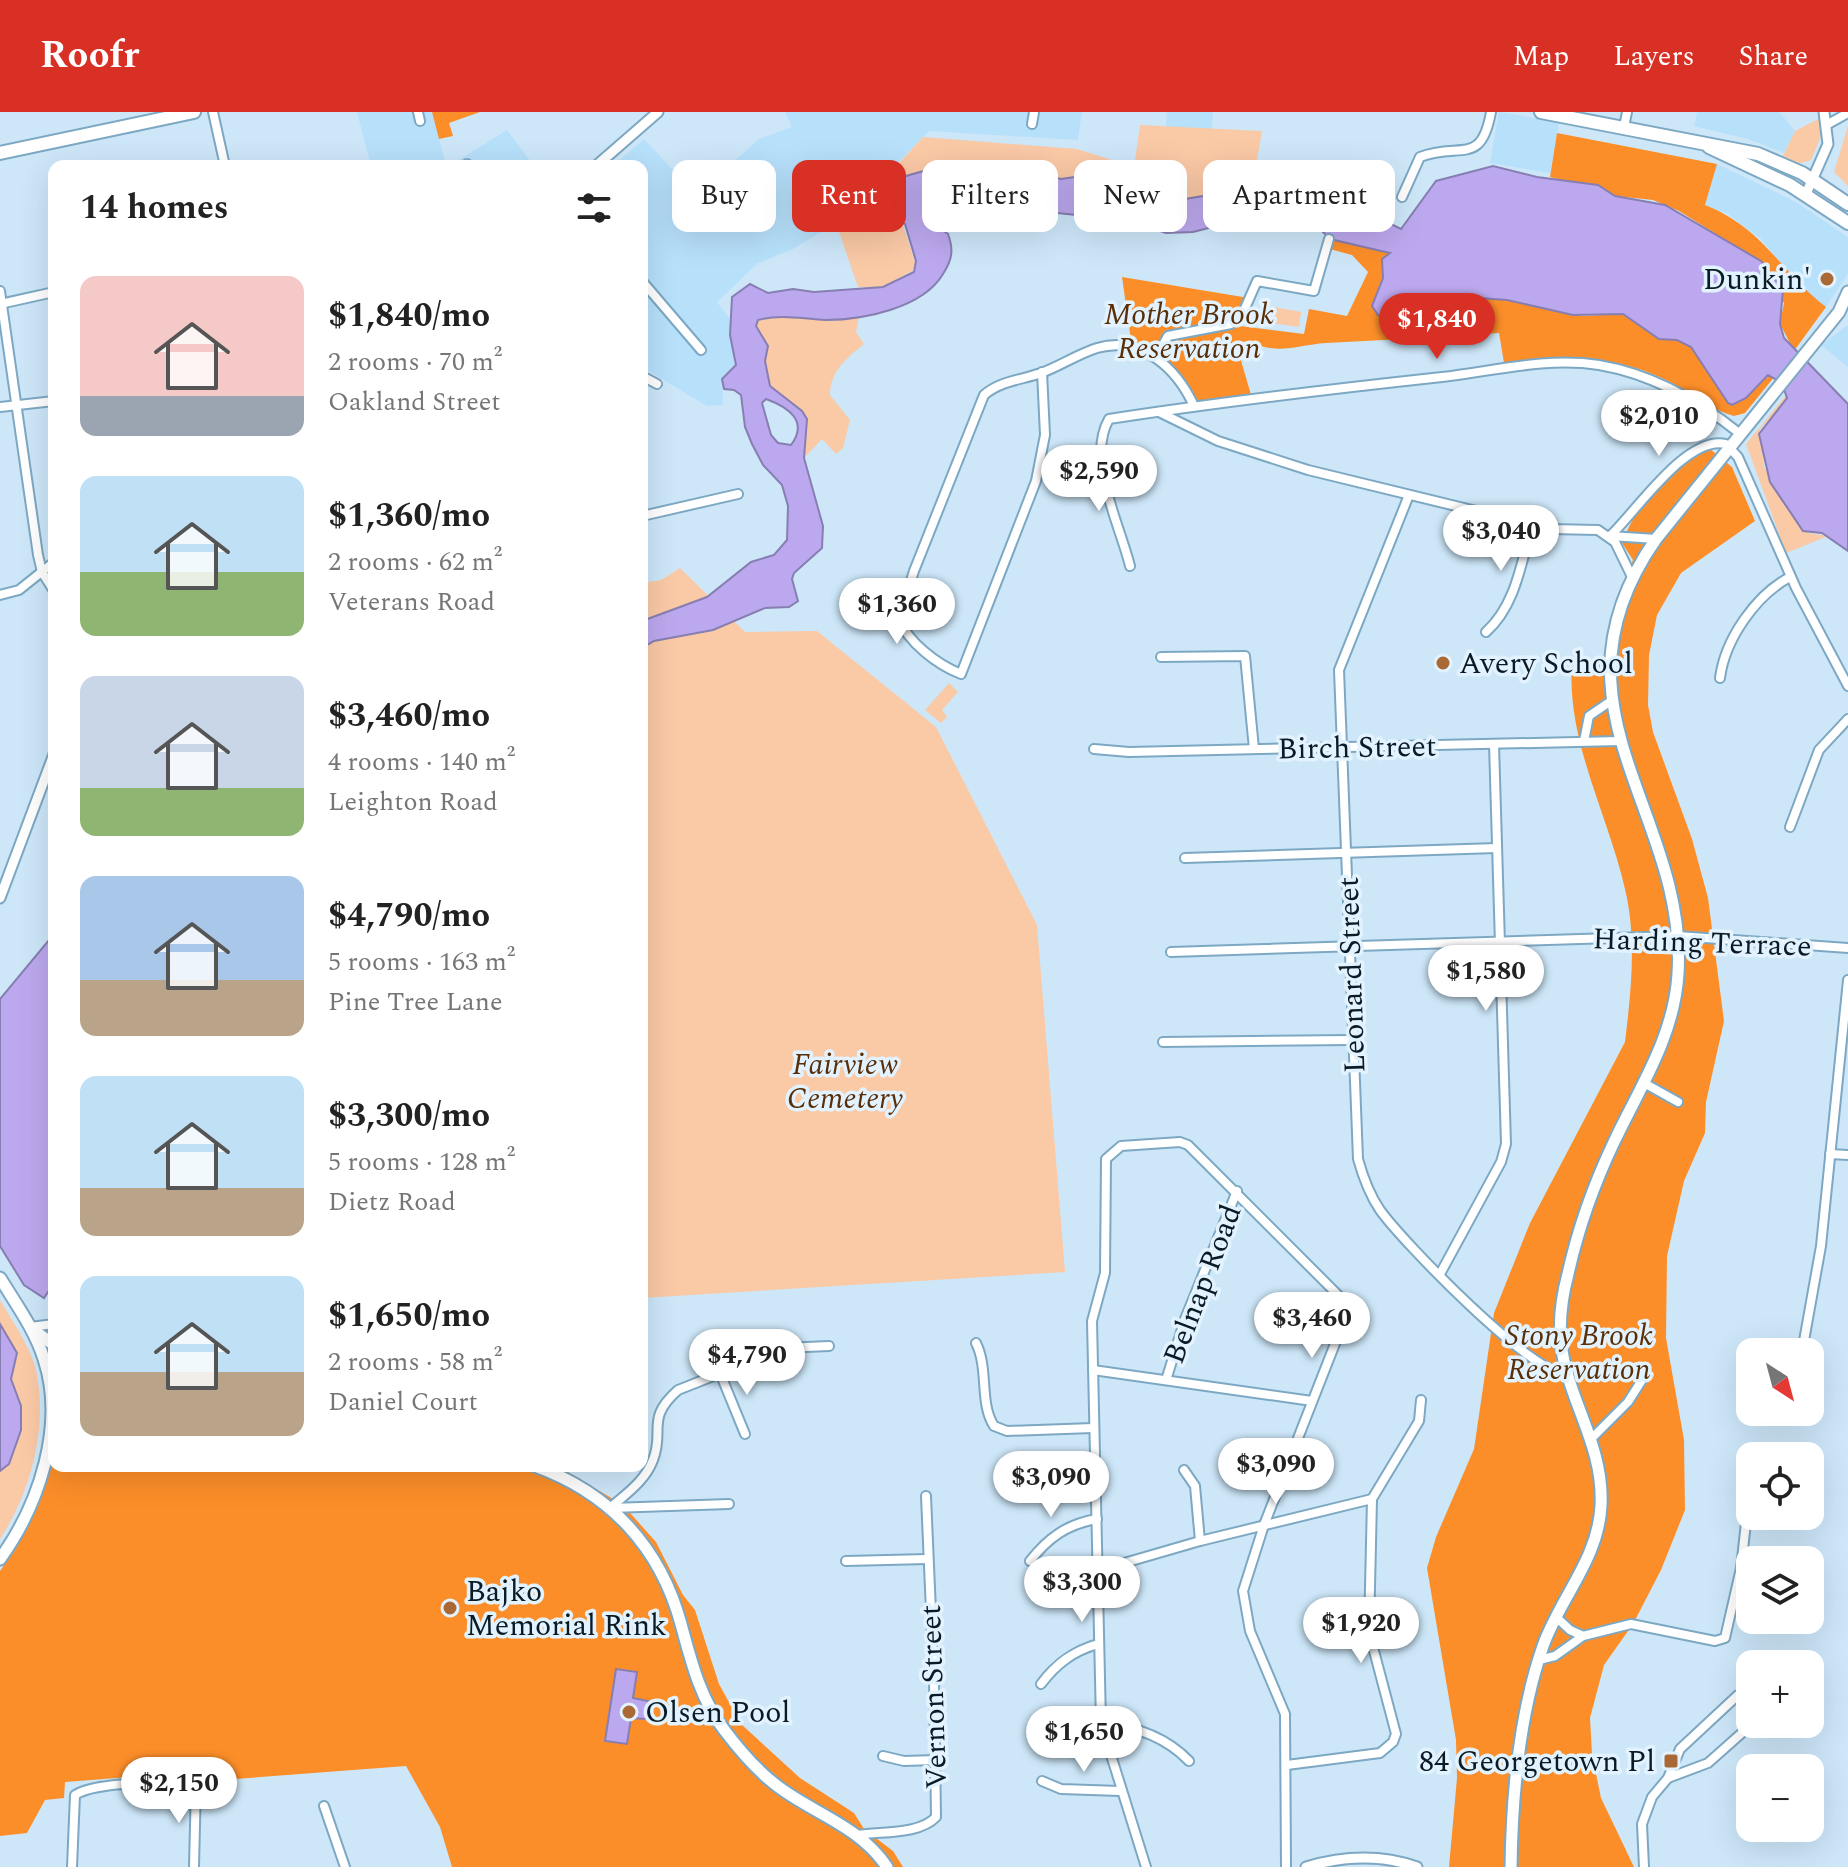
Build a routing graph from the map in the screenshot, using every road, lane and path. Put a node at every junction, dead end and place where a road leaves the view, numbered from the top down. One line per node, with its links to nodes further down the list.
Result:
1 (194, 112): 14 (main road)
2 (213, 112): 15 (street)
3 (658, 112): 16 (street)
4 (1034, 112): 10 (street)
5 (1491, 112): 19 (street)
6 (1541, 112): 12 (main road)
7 (1627, 112): 12 (street)
8 (1824, 112): 11 (street)
9 (1848, 113): 11 (street)
10 (1032, 124)
11 (1828, 124): 17 (street)
12 (1624, 127): 13 (main road)
13 (1695, 141): 17 (main road); 18 (main road)
14 (0, 153)
15 (224, 160)
16 (603, 160)
17 (1814, 180): 18 (street); 20 (main road)
18 (1806, 194): 21 (main road)
19 (1402, 197)
20 (1848, 204)
21 (1848, 223)
22 (1329, 239): 30 (street)
23 (648, 288): 29 (street)
24 (0, 291): 27 (street)
25 (1848, 292): 28 (main road)
26 (48, 293): 27 (street)
27 (1, 303): 35 (street)
28 (1844, 311): 39 (main road)
29 (701, 350)
30 (1156, 357): 31 (street); 36 (street)
31 (1042, 372): 31 (street)
32 (648, 379): 33 (street)
33 (657, 384)
34 (48, 402): 35 (street)
35 (17, 406): 37 (street); 49 (street)
36 (1194, 406): 38 (street); 39 (street)
37 (0, 407)
38 (1159, 411): 42 (street); 47 (street)
39 (1739, 433): 40 (main road)
40 (1729, 446): 45 (street); 46 (main road); 51 (street)
41 (738, 494): 43 (street)
42 (1409, 495): 44 (street); 63 (street, Leonard Street)
43 (648, 515)
44 (1532, 525): 45 (street); 54 (street)
45 (1610, 536): 46 (street); 50 (street)
46 (1656, 539): 50 (main road)
47 (1130, 566)
48 (48, 567): 49 (street)
49 (42, 572): 52 (street); 53 (street)
50 (1632, 577): 58 (main road)
51 (1790, 577): 56 (street); 57 (street)
52 (48, 582)
53 (0, 595)
54 (1486, 632)
55 (1161, 657): 65 (street)
56 (1720, 678)
57 (1848, 686)
58 (1611, 701): 60 (street); 61 (main road)
59 (1848, 719): 67 (street)
60 (1584, 741): 61 (street, Birch Street); 62 (street, Birch Street)
61 (1619, 741): 73 (main road)
62 (1494, 744): 63 (street, Birch Street); 68 (street)
63 (1344, 748): 65 (street, Birch Street); 69 (street, Leonard Street)
64 (1094, 749): 65 (street, Birch Street)
65 (1254, 749)
66 (48, 769): 71 (street)
67 (1790, 827)
68 (1497, 848): 69 (street); 74 (street)
69 (1348, 850): 70 (street); 75 (street, Leonard Street)
70 (1185, 858)
71 (2, 884): 72 (street)
72 (0, 898)
73 (1677, 936): 74 (street, Harding Terrace); 76 (street, Harding Terrace); 81 (main road)
74 (1500, 940): 75 (street, Harding Terrace); 86 (street)
75 (1351, 944): 77 (street, Harding Terrace); 79 (street, Leonard Street)
76 (1848, 948)
77 (1171, 952)
78 (1848, 980): 83 (street)
79 (1353, 1040): 80 (street); 86 (street, Leonard Street)
80 (1163, 1042)
81 (1644, 1083): 82 (street); 97 (main road)
82 (1678, 1102)
83 (1830, 1154): 84 (street); 90 (street)
84 (1848, 1155)
85 (1237, 1191): 95 (street); 98 (street, Belnap Road); 101 (street)
86 (1440, 1274): 97 (street, Leonard Street)
87 (0, 1278): 89 (main road)
88 (48, 1325): 89 (street)
89 (30, 1327): 91 (main road); 94 (main road)
90 (1805, 1338)
91 (48, 1340)
92 (976, 1343): 102 (street)
93 (829, 1346): 96 (street)
94 (48, 1356)
95 (1093, 1370): 98 (street); 102 (street)
96 (720, 1373): 103 (street); 107 (street)
97 (1569, 1374): 105 (main road)
98 (1167, 1377): 101 (street)
99 (1642, 1380): 105 (street)
100 (1421, 1400): 111 (street)
101 (1312, 1401): 115 (street)
102 (1093, 1428): 114 (street)
103 (745, 1434)
104 (48, 1437): 118 (main road)
105 (1592, 1438): 123 (main road)
106 (1184, 1470): 117 (street)
107 (648, 1471)
108 (550, 1472): 113 (main road)
109 (647, 1472): 113 (street)
110 (926, 1496): 119 (street, Vernon Street)
111 (1372, 1499): 115 (street); 134 (street)
112 (729, 1504): 113 (street)
113 (610, 1508): 139 (main road)
114 (1097, 1519): 121 (street); 122 (street)
115 (1264, 1525): 117 (street); 134 (street)
116 (1745, 1530): 124 (street)
117 (1200, 1541): 122 (street)
118 (0, 1559)
119 (928, 1559): 120 (street); 132 (street, Vernon Street)
120 (846, 1561)
121 (1030, 1561)
122 (1100, 1570): 125 (street)
123 (1556, 1617): 124 (street); 126 (main road)
124 (1583, 1636): 126 (street)
125 (1098, 1644): 127 (street); 129 (street)
126 (1539, 1660): 148 (main road)
127 (1041, 1684)
128 (1736, 1697): 135 (street)
129 (1101, 1723): 133 (street); 137 (street)
130 (1736, 1738): 135 (street)
131 (883, 1756): 132 (street)
132 (936, 1760): 139 (street, Vernon Street)
133 (1189, 1761)
134 (1287, 1765): 145 (street)
135 (1668, 1778): 149 (street)
136 (1042, 1781): 137 (street)
137 (1120, 1791): 144 (street)
138 (324, 1806): 142 (street)
139 (858, 1835): 143 (main road)
140 (72, 1867): 141 (street)
141 (194, 1867)
142 (345, 1867)
143 (887, 1867)
144 (1146, 1867)
145 (1286, 1867)
146 (1306, 1867): 147 (street)
147 (1417, 1867)
148 (1511, 1867)
149 (1644, 1867)

